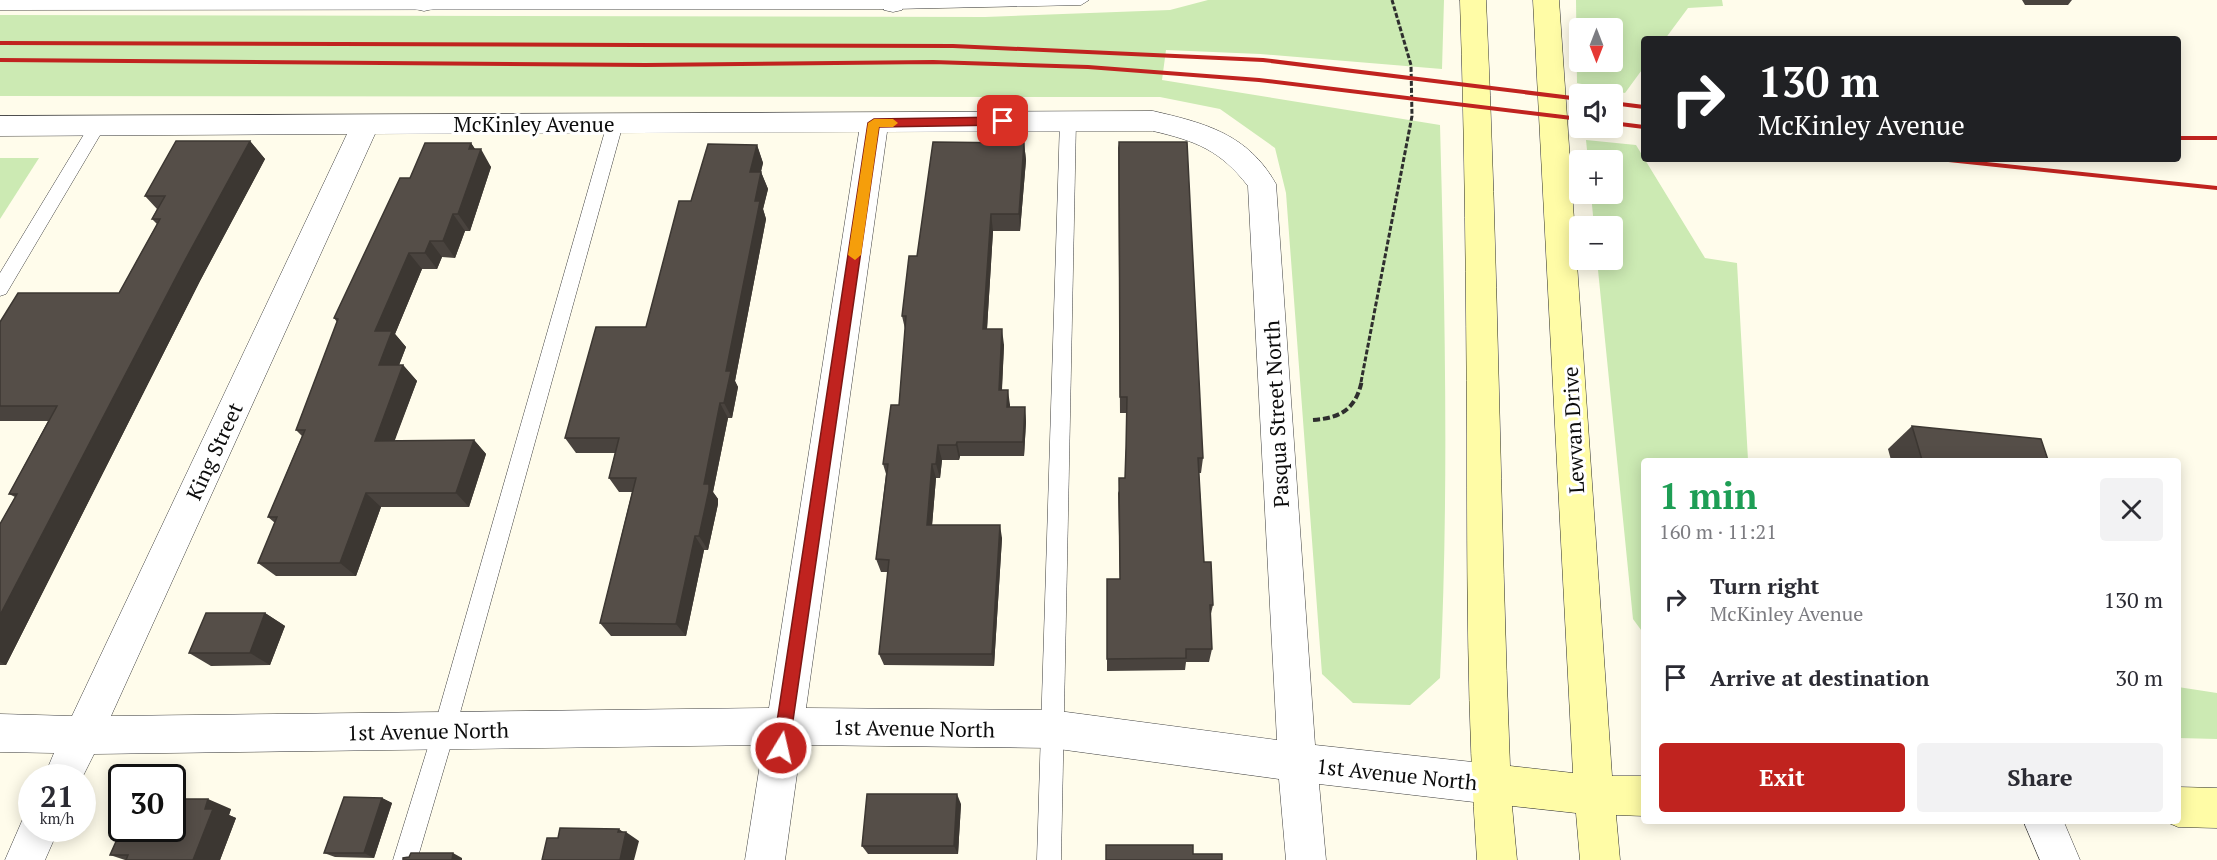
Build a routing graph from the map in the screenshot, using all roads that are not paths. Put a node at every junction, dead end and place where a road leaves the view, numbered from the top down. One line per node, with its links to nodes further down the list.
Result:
1 (1080, 0): 6 (lane)
2 (1473, 0): 23 (main road)
3 (1546, 0): 24 (main road, Lewvan Drive)
4 (425, 2): 5 (lane); 7 (lane)
5 (654, 2): 6 (lane)
6 (893, 2)
7 (186, 3): 8 (lane)
8 (0, 5)
9 (1068, 120): 10 (street, McKinley Avenue); 17 (lane); 21 (street, Pasqua Street North)
10 (874, 123): 11 (street, McKinley Avenue); 16 (street)
11 (615, 124): 12 (street, McKinley Avenue); 18 (lane)
12 (365, 125): 14 (street, McKinley Avenue); 20 (street, King Street)
13 (0, 126): 14 (street, McKinley Avenue)
14 (98, 126): 15 (lane)
15 (0, 290)
16 (785, 726): 17 (street, 1st Avenue North); 18 (street, 1st Avenue North); 32 (street)
17 (1051, 729): 21 (street, 1st Avenue North); 33 (lane)
18 (444, 731): 20 (street, 1st Avenue North); 31 (lane)
19 (0, 733): 20 (street, 1st Avenue North)
20 (82, 735): 22 (street, King Street)
21 (1297, 762): 23 (street, 1st Avenue North); 34 (street, Pasqua Street North)
22 (69, 764)
23 (1491, 784): 24 (main road, 1st Avenue North); 35 (main road)
24 (1594, 795): 25 (main road, 1st Avenue North); 36 (main road, Lewvan Drive)
25 (1641, 796)
26 (2181, 807): 27 (main road)
27 (2217, 808)
28 (2045, 824): 37 (street)
29 (33, 842): 30 (street)
30 (25, 860)
31 (405, 860)
32 (765, 860)
33 (1049, 860)
34 (1306, 860)
35 (1497, 860)
36 (1600, 860)
37 (2060, 860)

